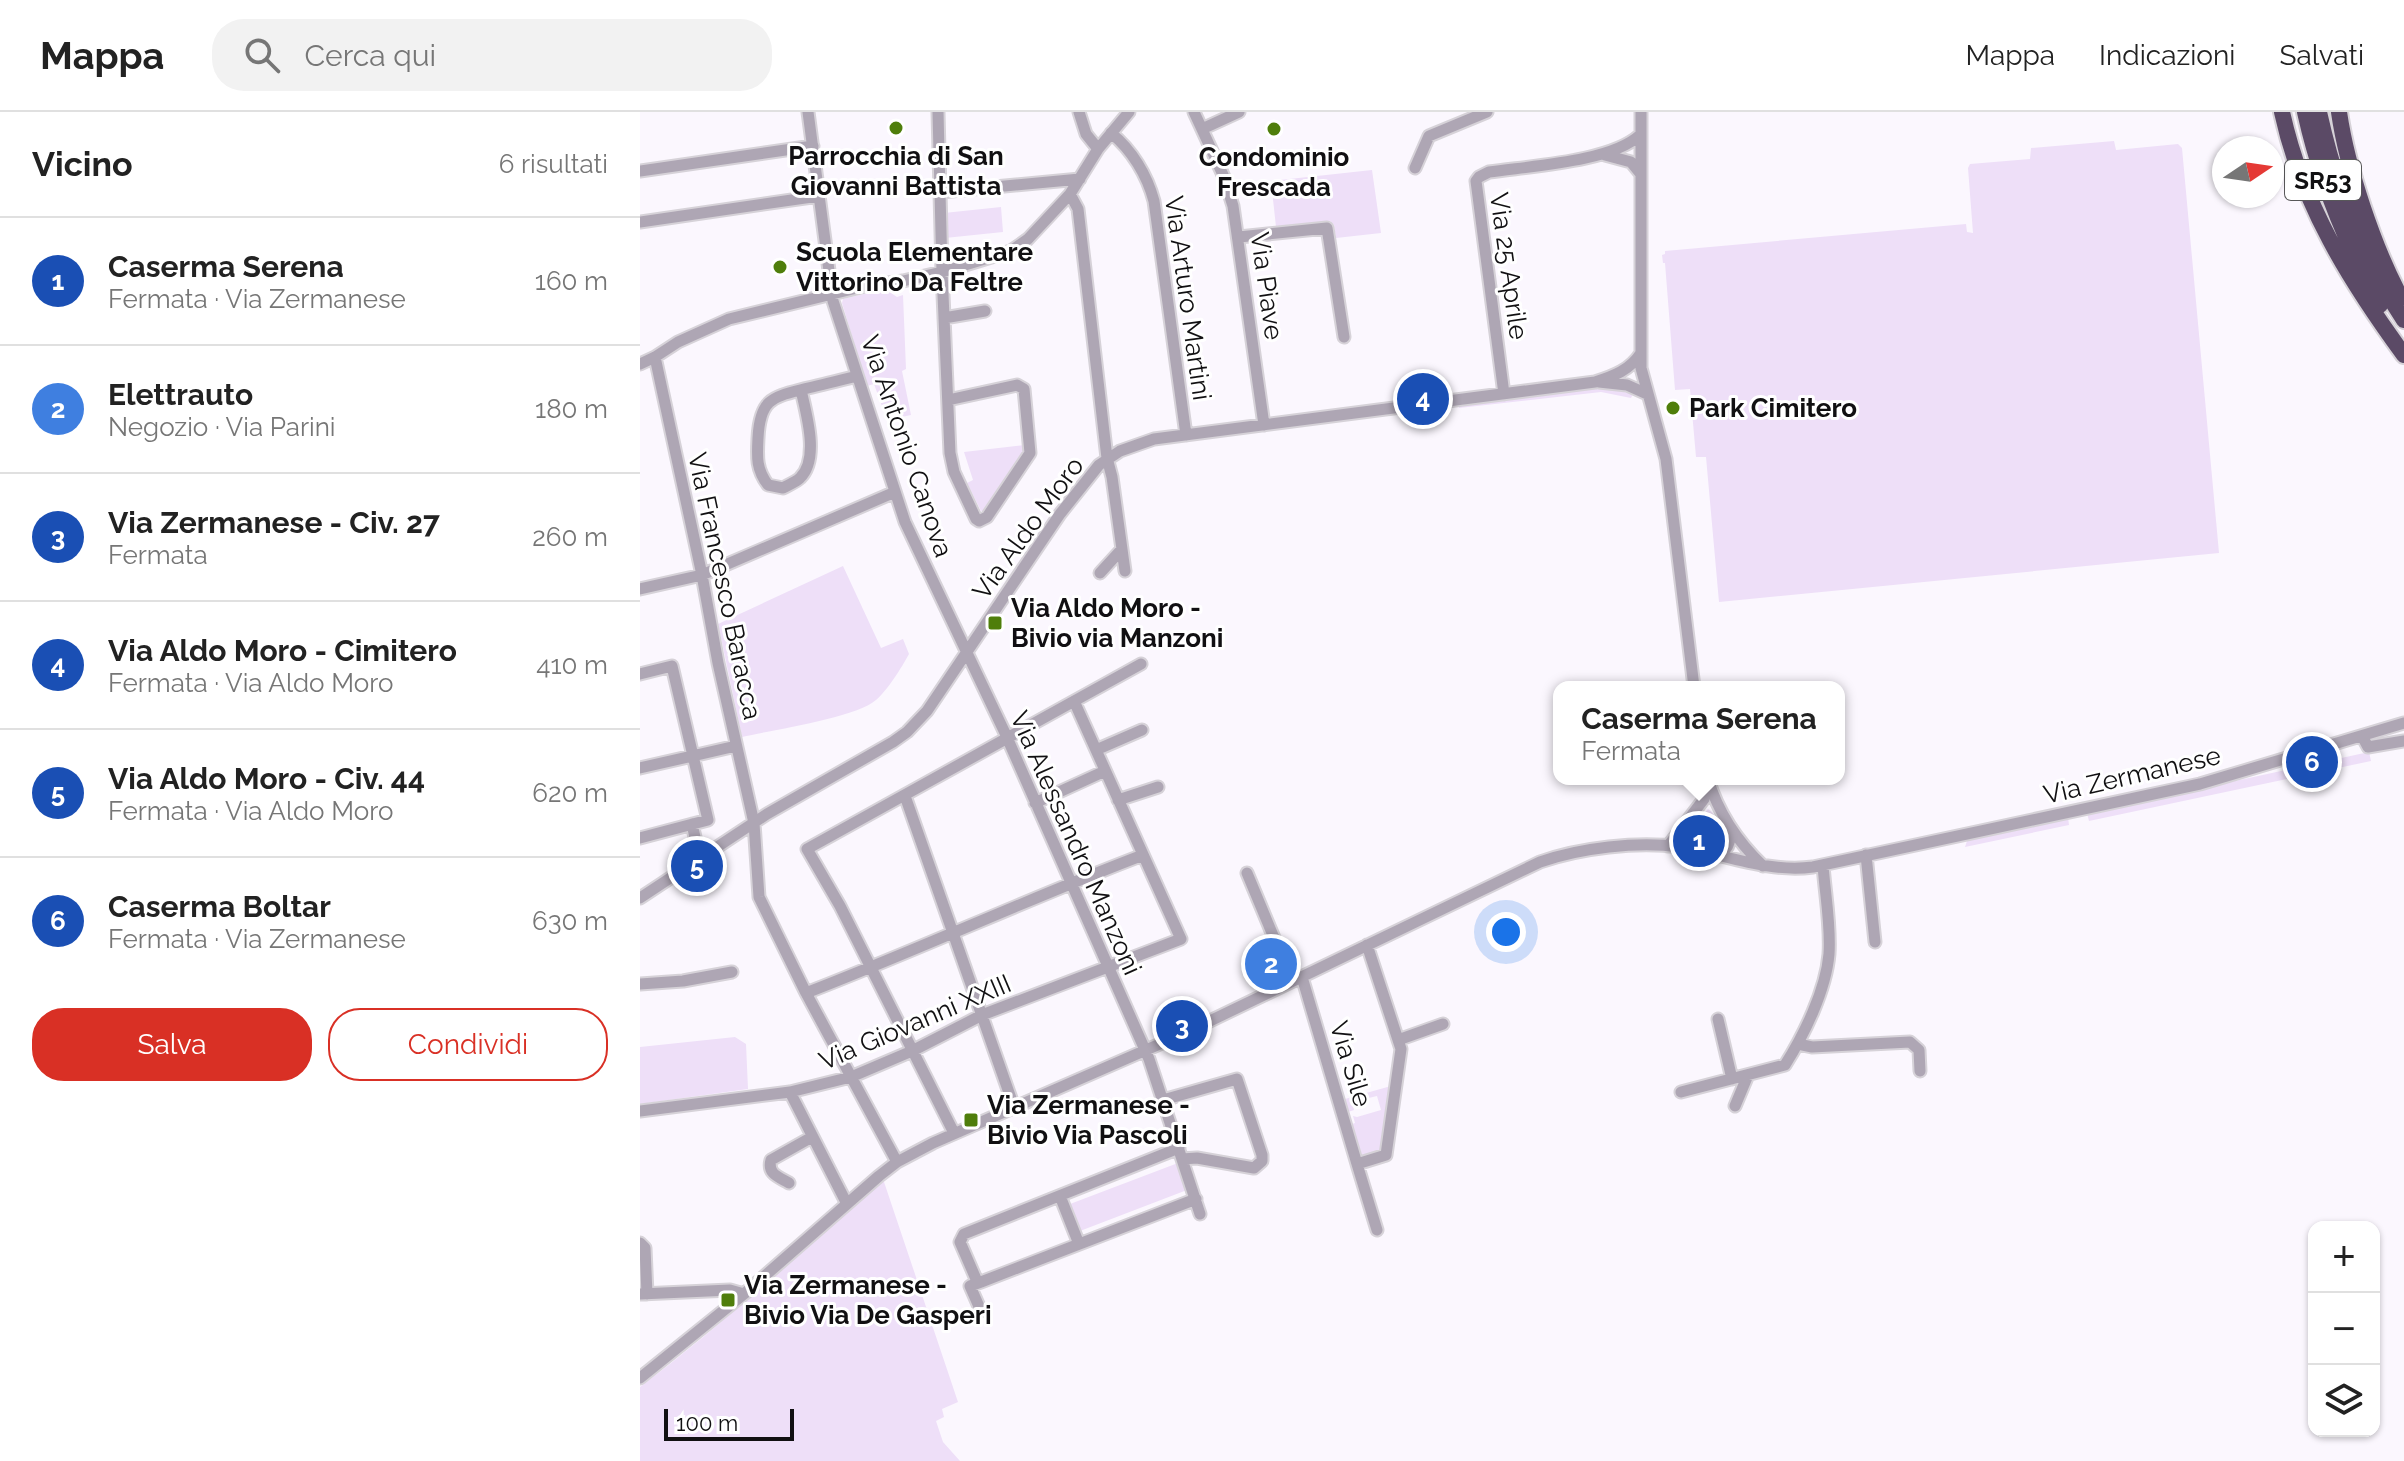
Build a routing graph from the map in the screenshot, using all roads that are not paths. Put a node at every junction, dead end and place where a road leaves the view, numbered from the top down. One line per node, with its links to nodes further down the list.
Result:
1 (808, 112): 16 (street, Via Antonio Canova)
2 (938, 112): 23 (street)
3 (1079, 112): 17 (street)
4 (1129, 112): 14 (street)
5 (1194, 112): 13 (street, Via Piave)
6 (1239, 112): 13 (street)
7 (1487, 112): 19 (street)
8 (1641, 112): 15 (street)
9 (2282, 112): 38 (highway)
10 (2305, 112): 28 (highway, SR53)
11 (2319, 112): 28 (highway, SR53)
12 (2339, 112): 31 (highway)
13 (1202, 129): 27 (street, Via Piave)
14 (1111, 133): 17 (street); 51 (street, Via Arturo Martini)
15 (1640, 135): 18 (street, Via 25 Aprile); 21 (street)
16 (813, 146): 20 (street); 25 (street, Via Antonio Canova)
17 (1098, 149): 22 (street)
18 (1605, 155): 21 (street); 47 (street, Via 25 Aprile)
19 (1415, 168)
20 (640, 171)
21 (1640, 173): 37 (street)
22 (1080, 179): 23 (street); 24 (street)
23 (941, 192): 29 (street)
24 (1070, 194): 29 (street); 52 (street)
25 (819, 196): 26 (street); 30 (street, Via Antonio Canova)
26 (640, 222)
27 (1239, 237): 35 (street); 50 (street, Via Piave)
28 (2356, 243): 34 (highway, SR53); 36 (highway, SR53)
29 (942, 272): 30 (street); 33 (street)
30 (833, 295): 39 (street); 43 (street, Via Antonio Canova)
31 (2404, 303)
32 (985, 311): 33 (street)
33 (944, 318): 49 (street)
34 (2404, 320)
35 (1344, 337)
36 (2404, 343)
37 (1641, 353): 41 (street); 42 (street)
38 (2404, 355)
39 (655, 357): 40 (street); 57 (street, Via Francesco Baracca)
40 (640, 364)
41 (1626, 369): 42 (street); 44 (street)
42 (1642, 374): 45 (street); 48 (street)
43 (857, 376): 46 (street); 53 (street, Via Antonio Canova)
44 (1595, 382): 45 (street); 47 (street, Via Aldo Moro)
45 (1627, 385): 48 (street)
46 (801, 390): 46 (street)
47 (1504, 394): 50 (street, Via Aldo Moro)
48 (1647, 394): 62 (street)
49 (948, 400): 49 (street)
50 (1264, 425): 51 (street, Via Aldo Moro)
51 (1186, 435): 52 (street, Via Aldo Moro)
52 (1107, 458): 54 (street); 59 (street, Via Aldo Moro)
53 (895, 492): 57 (street); 59 (street, Via Antonio Canova)
54 (1122, 549): 55 (street); 56 (street)
55 (1125, 571)
56 (1100, 573)
57 (702, 575): 58 (street); 69 (street, Via Francesco Baracca)
58 (640, 589)
59 (966, 653): 67 (street, Via Alessandro Manzoni); 81 (street, Via Aldo Moro)
60 (1141, 664): 63 (street)
61 (640, 674): 71 (street)
62 (1693, 681)
63 (1074, 701): 67 (street); 70 (street)
64 (2404, 723): 66 (street, Via Zermanese)
65 (1142, 730): 70 (street)
66 (2368, 734): 68 (street); 86 (street, Via Zermanese)
67 (1006, 737): 77 (street); 79 (street, Via Alessandro Manzoni)
68 (2404, 741)
69 (736, 746): 71 (street); 81 (street, Via Francesco Baracca)
70 (1096, 750): 73 (street)
71 (693, 756): 72 (street); 82 (street)
72 (640, 768)
73 (1105, 771): 78 (street); 79 (street)
74 (1706, 785): 84 (street)
75 (1709, 785): 80 (street)
76 (1158, 787): 78 (street)
77 (905, 796): 94 (street); 97 (street)
78 (1118, 800): 85 (street)
79 (1035, 803): 92 (street, Via Alessandro Manzoni)
80 (1728, 822): 88 (street); 90 (street)
81 (754, 823): 87 (street, Via Aldo Moro); 102 (street, Via Francesco Baracca)
82 (692, 824): 83 (street); 87 (street)
83 (640, 838)
84 (1668, 846): 88 (street, Via Zermanese); 96 (street, Via Zermanese)
85 (1143, 855): 92 (street); 98 (street, Via Giovanni XXIII)
86 (1866, 855): 89 (street, Via Zermanese); 95 (street)
87 (704, 856): 93 (street, Via Aldo Moro)
88 (1718, 856): 90 (street, Via Zermanese)
89 (1823, 865): 90 (street, Via Zermanese); 107 (street)
90 (1763, 866)
91 (1247, 873): 100 (street, Via Sile)
92 (1071, 882): 94 (street); 98 (street, Via Alessandro Manzoni)
93 (640, 898)
94 (951, 933): 97 (street); 103 (street)
95 (1875, 942)
96 (1367, 945): 100 (street, Via Zermanese); 106 (street, Via Sile)
97 (871, 968): 102 (street); 108 (street)
98 (1108, 968): 103 (street, Via Giovanni XXIII); 109 (street, Via Alessandro Manzoni)
99 (732, 972): 101 (street)
100 (1297, 979): 109 (street, Via Zermanese); 124 (street, Via Sile)
101 (640, 984)
102 (806, 993): 112 (street, Via Francesco Baracca)
103 (982, 1015): 108 (street, Via Giovanni XXIII); 118 (street)
104 (1718, 1019): 113 (street)
105 (1443, 1024): 106 (street, Via Sile)
106 (1398, 1040): 124 (street, Via Sile)
107 (1798, 1044): 110 (street); 111 (street)
108 (912, 1051): 112 (street, Via Giovanni XXIII); 120 (street)
109 (1145, 1051): 116 (street, Via Alessandro Manzoni); 118 (street, Via Zermanese)
110 (1920, 1071)
111 (1748, 1075): 113 (street); 117 (street)
112 (851, 1077): 114 (street, Via Giovanni XXIII); 123 (street, Via Francesco Baracca)
113 (1732, 1079): 115 (street)
114 (790, 1092): 119 (street, Via Giovanni XXIII); 121 (street)
115 (1681, 1092)
116 (1163, 1100): 122 (street, Via Alessandro Manzoni); 122 (street)
117 (1735, 1106)
118 (1014, 1107): 120 (street, Via Zermanese)
119 (640, 1111)
120 (954, 1133): 123 (street, Via Zermanese)
121 (812, 1137): 125 (street); 128 (street)
122 (1180, 1153): 126 (street); 127 (street, Via Alessandro Manzoni)
123 (897, 1162): 128 (street, Via Zermanese)
124 (1357, 1164): 130 (street, Via Sile)
125 (789, 1183)
126 (1060, 1196): 132 (street); 133 (street)
127 (1196, 1199): 129 (street, Via Alessandro Manzoni); 132 (street)
128 (847, 1204): 135 (street, Via Zermanese)
129 (1200, 1214)
130 (1377, 1230)
131 (640, 1243): 134 (street)
132 (1079, 1244): 133 (street)
133 (981, 1282): 136 (street)
134 (644, 1294): 135 (street)
135 (744, 1294): 137 (street, Via Zermanese)
136 (981, 1311)
137 (640, 1378)

